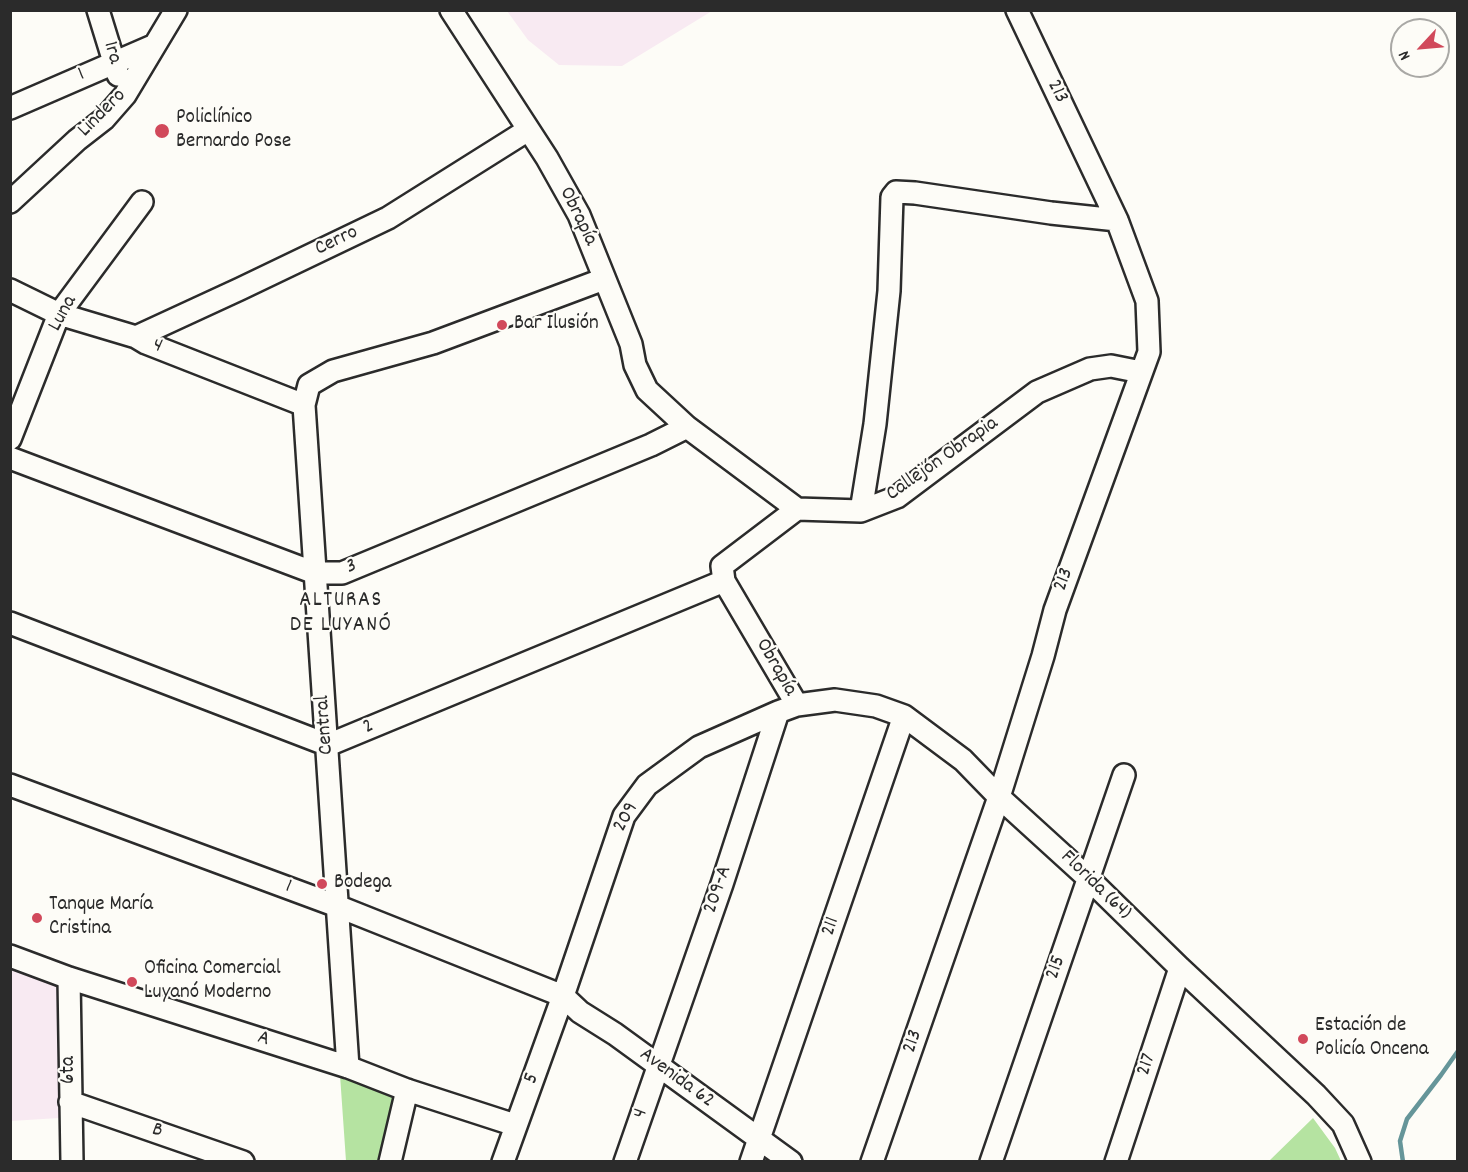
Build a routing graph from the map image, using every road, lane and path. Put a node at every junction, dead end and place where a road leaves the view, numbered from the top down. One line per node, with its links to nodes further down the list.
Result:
1 (98, 10): 6 (street, 1ra)
2 (176, 10): 5 (street, Lindero)
3 (451, 10): 9 (street, Obrapía)
4 (1017, 10): 12 (street, 213)
5 (153, 46): 6 (street, 1); 7 (street, Lindero)
6 (114, 62): 7 (street, 1ra); 8 (street, 1)
7 (125, 95): 10 (street, Lindero)
8 (10, 108)
9 (528, 130): 13 (street, Obrapía); 16 (street, Cerro)
10 (10, 202)
11 (142, 202): 15 (street, Luna)
12 (1117, 220): 17 (street, 213); 23 (street)
13 (604, 279): 18 (street); 19 (street, Obrapía)
14 (10, 290): 15 (street, 4)
15 (59, 314): 16 (street, 4); 20 (street, Luna)
16 (136, 337): 18 (street, 4)
17 (1141, 372): 23 (street, Callejón Obrapia); 32 (street, 213)
18 (306, 395): 24 (street, Central)
19 (687, 427): 22 (street); 24 (street, 3)
20 (10, 440)
21 (10, 458): 24 (street, 3)
22 (797, 509): 23 (street, Callejón Obrapia); 25 (street, 2)
23 (861, 511)
24 (315, 573): 29 (street, Central)
25 (723, 574): 27 (street, Obrapía); 29 (street, 2)
26 (10, 623): 29 (street)
27 (787, 709): 28 (street, Florida (64)); 38 (street, 209); 40 (street, 209-A)
28 (904, 716): 32 (street, Florida (64)); 44 (street, 211)
29 (328, 745): 34 (street, Central)
30 (1124, 775): 33 (street, 215)
31 (10, 785): 34 (street, 1)
32 (999, 797): 33 (street, Florida (64)); 52 (street, 213)
33 (1088, 878): 36 (street, Florida (64)); 53 (street, 215)
34 (337, 906): 38 (street, 1); 39 (street, Central)
35 (10, 956): 37 (street, A)
36 (1180, 968): 54 (street, 217); 55 (street, Florida (64))
37 (69, 978): 39 (street, A); 42 (street, 6ta)
38 (563, 996): 40 (street, Avenida 62); 43 (street, 5)
39 (348, 1066): 41 (street, A)
40 (658, 1067): 44 (street, Avenida 62); 49 (street, 4)
41 (407, 1090): 43 (street, A); 47 (street)
42 (70, 1102): 45 (street, 6ta); 46 (street, B)
43 (515, 1125): 48 (street, 5)
44 (759, 1138): 50 (street); 51 (street, Avenida 62)
45 (72, 1161)
46 (243, 1161)
47 (390, 1161)
48 (503, 1161)
49 (626, 1161)
50 (751, 1161)
51 (791, 1161)
52 (872, 1161)
53 (991, 1161)
54 (1116, 1161)
55 (1360, 1161)

